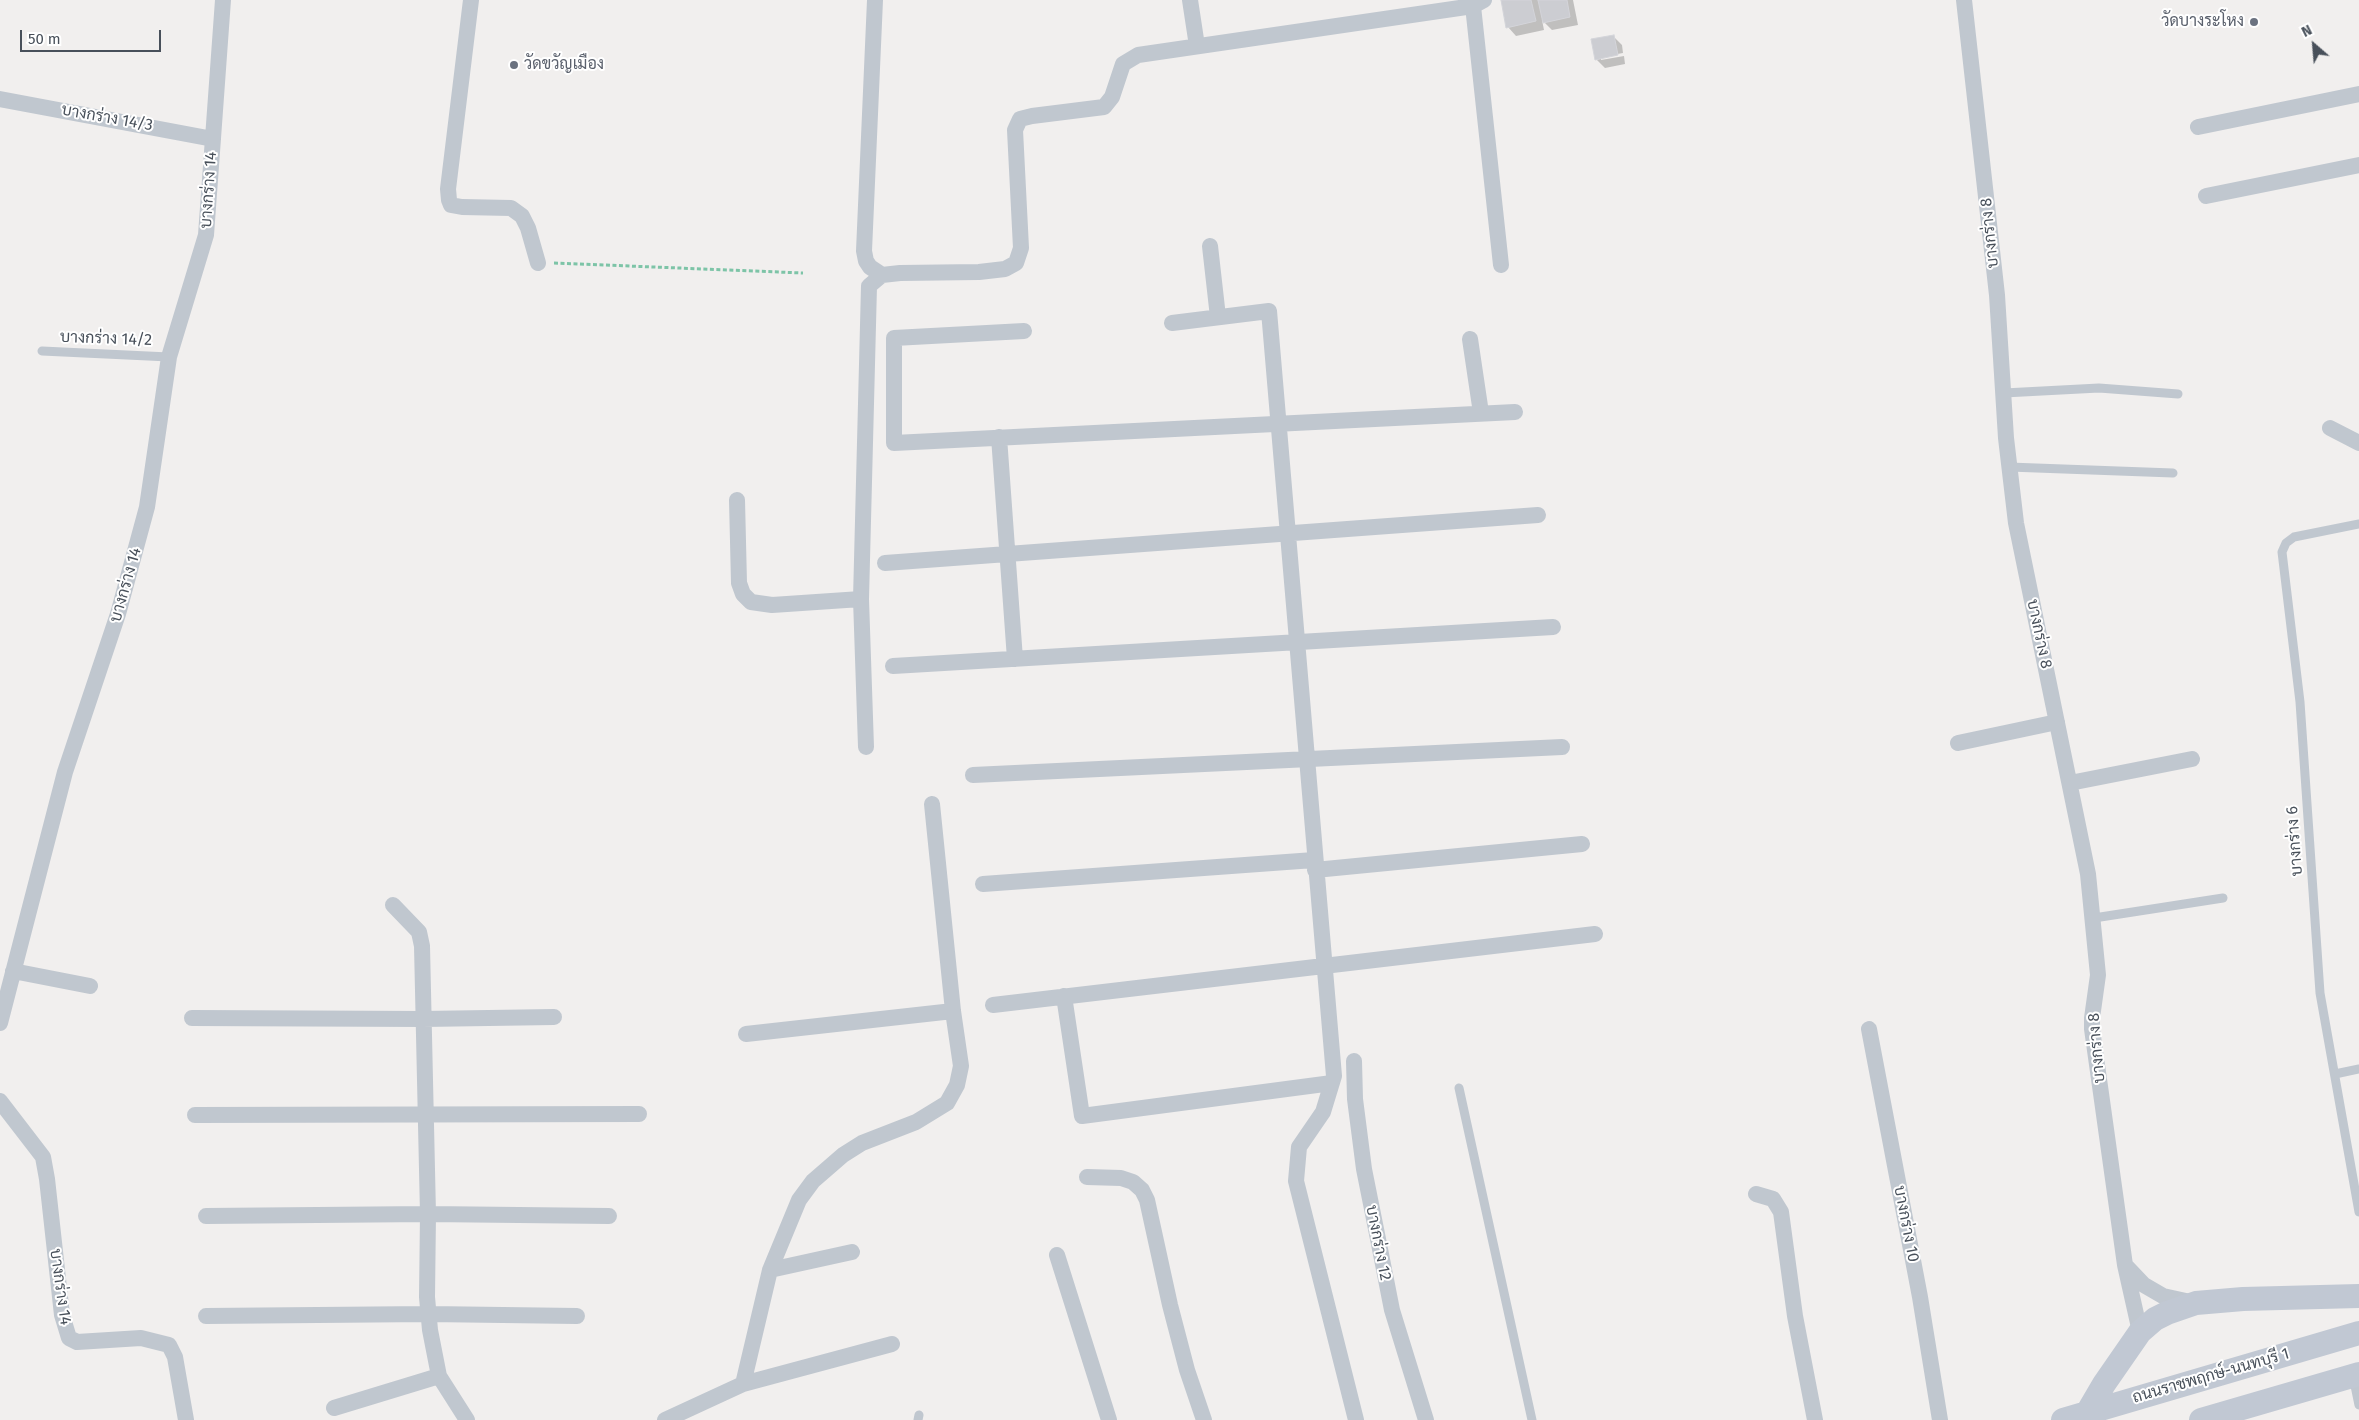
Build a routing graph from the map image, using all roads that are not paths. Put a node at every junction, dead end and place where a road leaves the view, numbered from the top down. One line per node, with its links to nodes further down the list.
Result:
1 (223, 0): 11 (street, บางกร่าง 14)
2 (471, 0): 15 (street)
3 (876, 0): 17 (street)
4 (1190, 0): 7 (street)
5 (1964, 0): 24 (street, บางกร่าง 8)
6 (1478, 3): 7 (street); 16 (street)
7 (1197, 46): 17 (street)
8 (2359, 94): 10 (street)
9 (0, 99): 11 (street, บางกร่าง 14/3)
10 (2198, 127)
11 (213, 139): 23 (street, บางกร่าง 14)
12 (2359, 165): 13 (street)
13 (2206, 196)
14 (1210, 246): 18 (street)
15 (538, 263)
16 (1501, 265)
17 (882, 275): 40 (street)
18 (1218, 317): 19 (street); 28 (street)
19 (1172, 323)
20 (1024, 331): 30 (street)
21 (1470, 339): 27 (street)
22 (42, 352): 23 (lane, บางกร่าง 14/2)
23 (169, 357): 62 (street, บางกร่าง 14)
24 (2004, 393): 25 (lane); 32 (street, บางกร่าง 8)
25 (2178, 394)
26 (1515, 412): 27 (street)
27 (1481, 413): 28 (street)
28 (1278, 423): 30 (street); 37 (street)
29 (2330, 428): 31 (street)
30 (999, 437): 38 (street)
31 (2359, 443)
32 (2009, 467): 33 (lane); 45 (street, บางกร่าง 8)
33 (2173, 473)
34 (737, 500): 40 (street)
35 (1538, 515): 37 (street)
36 (2359, 524): 75 (lane, บางกร่าง 6)
37 (1288, 534): 38 (street); 42 (street)
38 (1006, 554): 39 (street); 43 (street)
39 (886, 563)
40 (861, 599): 47 (street)
41 (1553, 627): 42 (street)
42 (1296, 642): 43 (street); 50 (street)
43 (1015, 659): 44 (street)
44 (893, 666)
45 (2057, 722): 46 (street); 52 (street, บางกร่าง 8)
46 (1958, 743)
47 (866, 746)
48 (1562, 747): 50 (street)
49 (2192, 759): 52 (street)
50 (1306, 760): 51 (street); 55 (street)
51 (973, 775)
52 (2070, 782): 59 (street, บางกร่าง 8)
53 (932, 804): 66 (street)
54 (1582, 844): 55 (street)
55 (1315, 865): 56 (street); 61 (street)
56 (983, 884)
57 (2223, 898): 59 (lane)
58 (393, 905): 69 (street)
59 (2094, 918): 90 (street, บางกร่าง 8)
60 (1595, 934): 61 (street)
61 (1323, 965): 64 (street); 76 (street)
62 (14, 971): 63 (street); 70 (street, บางกร่าง 14)
63 (90, 986)
64 (1064, 996): 65 (street); 76 (street)
65 (993, 1005)
66 (953, 1011): 72 (street); 91 (street)
67 (554, 1017): 69 (street)
68 (192, 1018): 69 (street)
69 (423, 1020): 81 (street)
70 (0, 1023)
71 (1869, 1029): 116 (street, บางกร่าง 10)
72 (746, 1034)
73 (1354, 1061): 113 (street, บางกร่าง 12)
74 (2359, 1069): 75 (lane)
75 (2335, 1074): 84 (lane, บางกร่าง 6)
76 (1332, 1083): 112 (street)
77 (1459, 1088): 114 (lane)
78 (0, 1101): 107 (street, บางกร่าง 14)
79 (639, 1114): 81 (street)
80 (195, 1115): 81 (street)
81 (426, 1116): 85 (street)
82 (1087, 1177): 111 (street)
83 (1756, 1194): 115 (street)
84 (2359, 1212)
85 (428, 1214): 86 (street); 87 (street); 94 (street)
86 (206, 1216)
87 (609, 1216)
88 (852, 1252): 91 (street)
89 (1056, 1255): 110 (street)
90 (2125, 1265): 93 (street); 97 (street, บางกร่าง 8)
91 (770, 1270): 102 (street)
92 (2359, 1296): 93 (main road)
93 (2196, 1303): 97 (main road)
94 (429, 1314): 95 (street); 96 (street); 101 (street)
95 (206, 1316)
96 (577, 1316)
97 (2140, 1332): 105 (main road)
98 (2359, 1333): 105 (main road, ถนนราชพฤกษ์-นนทบุรี 1)
99 (892, 1344): 102 (street)
100 (2356, 1375): 103 (lane); 106 (main road)
101 (439, 1376): 104 (street); 108 (street)
102 (743, 1384): 109 (street)
103 (2359, 1405)
104 (334, 1408)
105 (2088, 1412): 117 (main road, ถนนราชพฤกษ์-นนทบุรี 1)
106 (2242, 1415): 118 (main road)
107 (186, 1420)
108 (467, 1420)
109 (665, 1420)
110 (1110, 1420)
111 (1204, 1420)
112 (1356, 1420)
113 (1426, 1420)
114 (1532, 1420)
115 (1815, 1420)
116 (1940, 1420)
117 (2063, 1420)
118 (2201, 1420)

